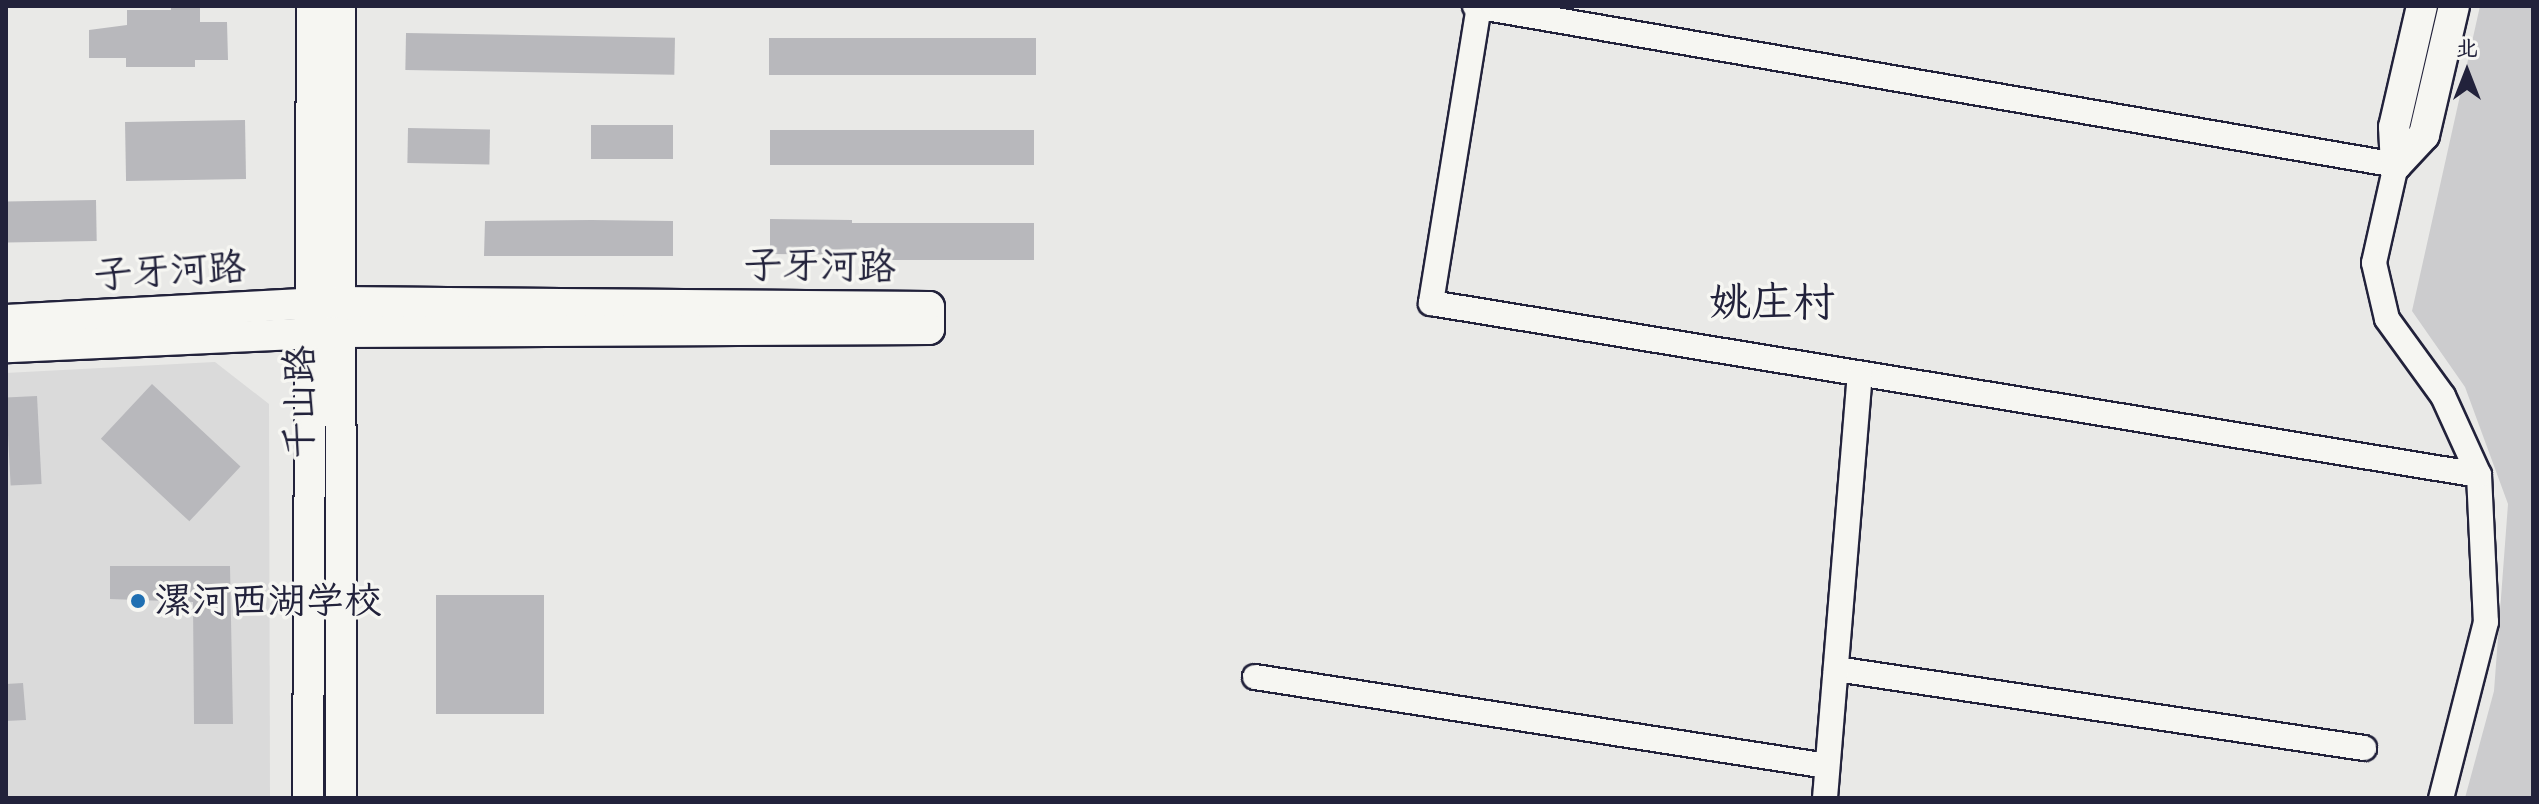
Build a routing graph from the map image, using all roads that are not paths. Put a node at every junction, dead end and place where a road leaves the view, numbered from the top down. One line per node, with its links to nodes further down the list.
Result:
1 (312, 6): 7 (street, 千山路)
2 (340, 6): 7 (street, 千山路)
3 (1477, 6): 6 (street); 11 (street)
4 (2422, 6): 6 (street)
5 (2454, 6): 6 (street)
6 (2396, 165): 12 (street)
7 (320, 313): 8 (street, 子牙河路); 9 (street, 千山路); 9 (street, 子牙河路); 10 (street, 子牙河路); 17 (street, 千山路)
8 (6, 320)
9 (340, 332): 18 (street, 千山路)
10 (6, 347)
11 (1860, 376): 12 (street); 13 (street)
12 (2479, 475): 20 (street)
13 (1836, 669): 15 (street); 16 (street)
14 (1255, 677): 16 (street)
15 (2364, 748)
16 (1827, 766): 19 (street)
17 (308, 798)
18 (341, 798)
19 (1825, 798)
20 (2441, 798)

